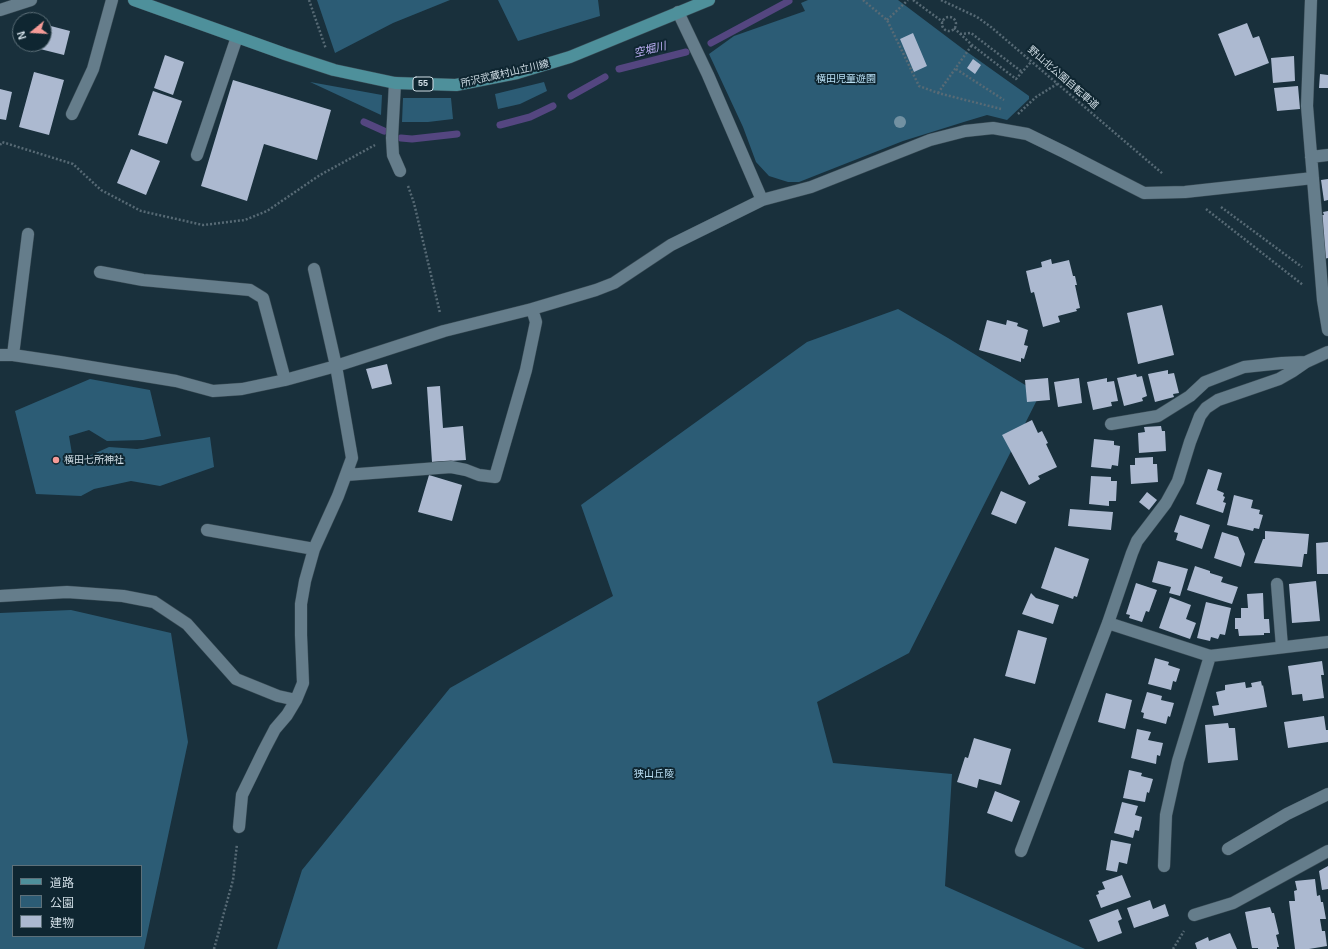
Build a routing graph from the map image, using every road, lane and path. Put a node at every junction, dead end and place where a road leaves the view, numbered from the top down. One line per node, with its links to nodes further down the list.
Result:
1 (31, 0): 11 (street)
2 (112, 0): 28 (street)
3 (134, 0): 17 (main road, 所沢武蔵村山立川線 / 55)
4 (309, 0): 21 (path)
5 (709, 0): 12 (main road, 所沢武蔵村山立川線 / 55)
6 (863, 0): 13 (path)
7 (908, 0): 13 (path)
8 (913, 0): 14 (path)
9 (941, 0): 19 (path, 野山北公園自転車道)
10 (1311, 0): 34 (street)
11 (0, 10)
12 (678, 12): 23 (main road, 所沢武蔵村山立川線 / 55); 38 (street)
13 (887, 20): 25 (path)
14 (943, 22): 15 (path); 15 (path)
15 (954, 28): 16 (path)
16 (960, 34): 18 (path); 22 (path)
17 (237, 37): 21 (main road, 所沢武蔵村山立川線 / 55); 32 (street)
18 (972, 45): 20 (path); 22 (path)
19 (1031, 62): 22 (path); 24 (path, 野山北公園自転車道)
20 (956, 69): 25 (path); 26 (path)
21 (334, 70): 23 (main road, 所沢武蔵村山立川線 / 55)
22 (1022, 73)
23 (395, 83): 30 (street)
24 (1057, 84): 29 (path); 36 (path, 野山北公園自転車道)
25 (938, 94): 27 (path)
26 (1004, 100)
27 (1001, 109)
28 (72, 114)
29 (1015, 118)
30 (392, 138): 31 (path); 35 (street)
31 (0, 144)
32 (196, 154)
33 (1328, 155): 34 (street)
34 (1311, 157): 37 (street)
35 (400, 171): 49 (path)
36 (1168, 178)
37 (1313, 178): 38 (street); 45 (street)
38 (762, 200): 47 (street)
39 (1203, 206): 46 (path)
40 (1219, 206): 43 (path)
41 (28, 234): 52 (street)
42 (314, 269): 54 (street)
43 (1306, 270)
44 (100, 272): 55 (street)
45 (1325, 285): 48 (street)
46 (1307, 288)
47 (532, 309): 49 (street); 57 (street)
48 (1328, 330)
49 (444, 331): 54 (street)
50 (1328, 352): 53 (street)
51 (0, 355): 52 (street)
52 (13, 355): 55 (street)
53 (1306, 362): 56 (street); 62 (street)
54 (336, 366): 55 (street); 57 (street)
55 (285, 380)
56 (1111, 424)
57 (346, 475): 59 (street)
58 (207, 530): 59 (street)
59 (314, 549): 66 (street)
60 (1277, 584): 64 (street)
61 (0, 596): 66 (street)
62 (1108, 623): 65 (street); 70 (street)
63 (1328, 642): 64 (street)
64 (1282, 647): 65 (street)
65 (1210, 656): 72 (street)
66 (296, 700): 68 (street)
67 (1328, 794): 69 (street)
68 (239, 827): 74 (path)
69 (1228, 849)
70 (1021, 851)
71 (1328, 851): 73 (street)
72 (1164, 866)
73 (1194, 915)
74 (214, 949)

